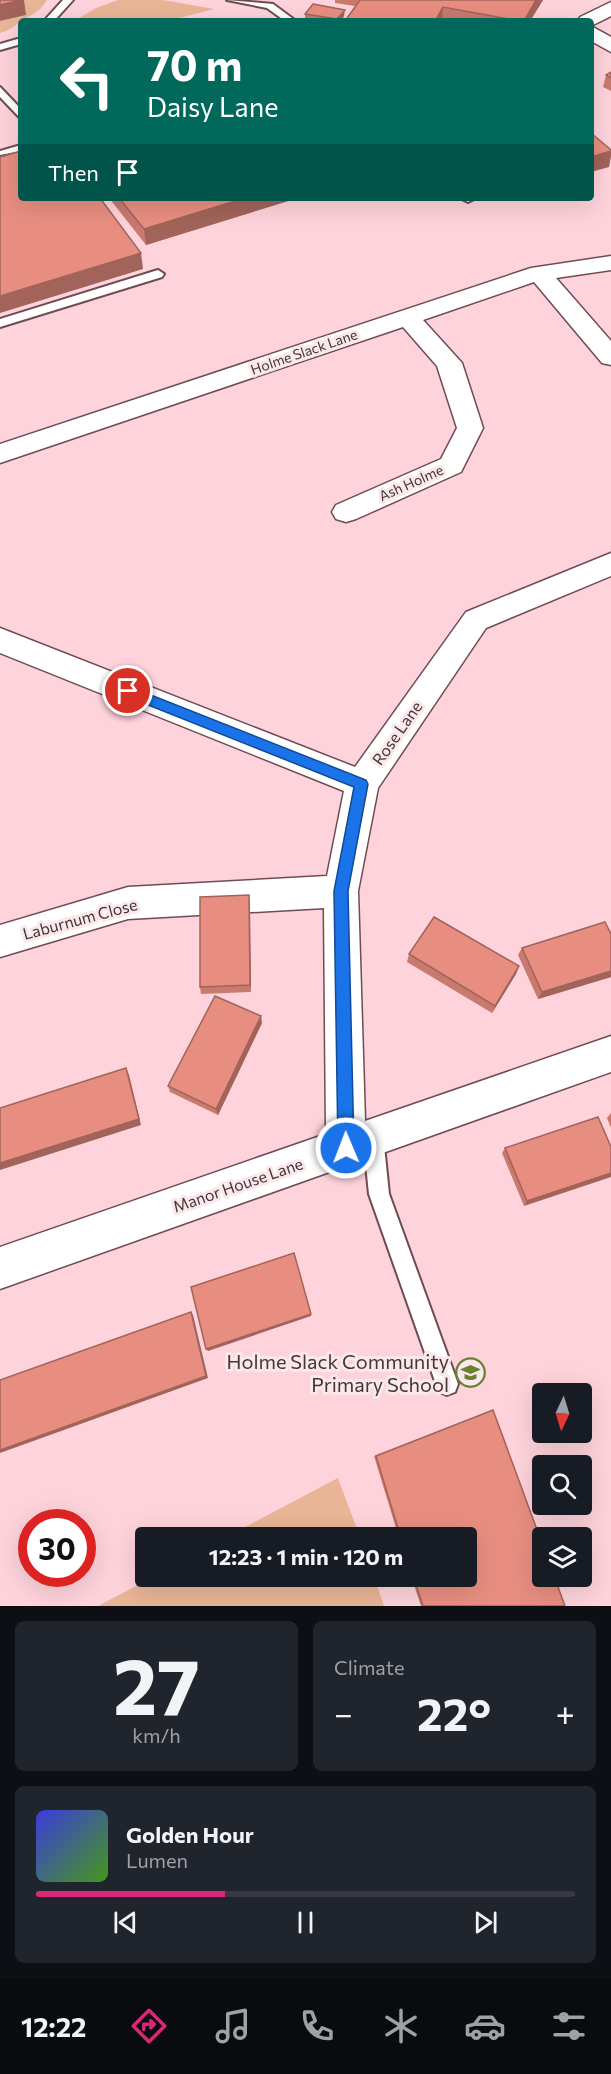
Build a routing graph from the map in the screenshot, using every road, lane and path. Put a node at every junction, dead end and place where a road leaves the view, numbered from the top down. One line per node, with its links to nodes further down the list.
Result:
1 (68, 0): 5 (lane)
2 (232, 0): 3 (lane)
3 (264, 2): 6 (lane)
4 (611, 8): 7 (street)
5 (52, 18)
6 (287, 18)
7 (593, 18)
8 (594, 34): 10 (street)
9 (18, 42): 11 (lane)
10 (611, 46)
11 (0, 47)
12 (0, 90): 13 (lane)
13 (18, 112)
14 (18, 149): 15 (lane)
15 (1, 152)
16 (611, 262): 17 (street, Holme Slack Lane)
17 (539, 273): 19 (street, Holme Slack Lane); 21 (street)
18 (158, 274): 20 (lane)
19 (407, 317): 22 (street, Holme Slack Lane); 23 (street, Ash Holme)
20 (0, 323)
21 (611, 357)
22 (0, 454)
23 (346, 512)
24 (611, 564): 26 (street, Rose Lane)
25 (0, 640): 26 (street)
26 (362, 784): 27 (street, Rose Lane)
27 (341, 891): 28 (street, Laburnum Close); 30 (street, Rose Lane)
28 (0, 941)
29 (611, 1054): 30 (street, Manor House Lane)
30 (360, 1142): 31 (street, Manor House Lane); 32 (lane)
31 (0, 1268)
32 (447, 1384)

